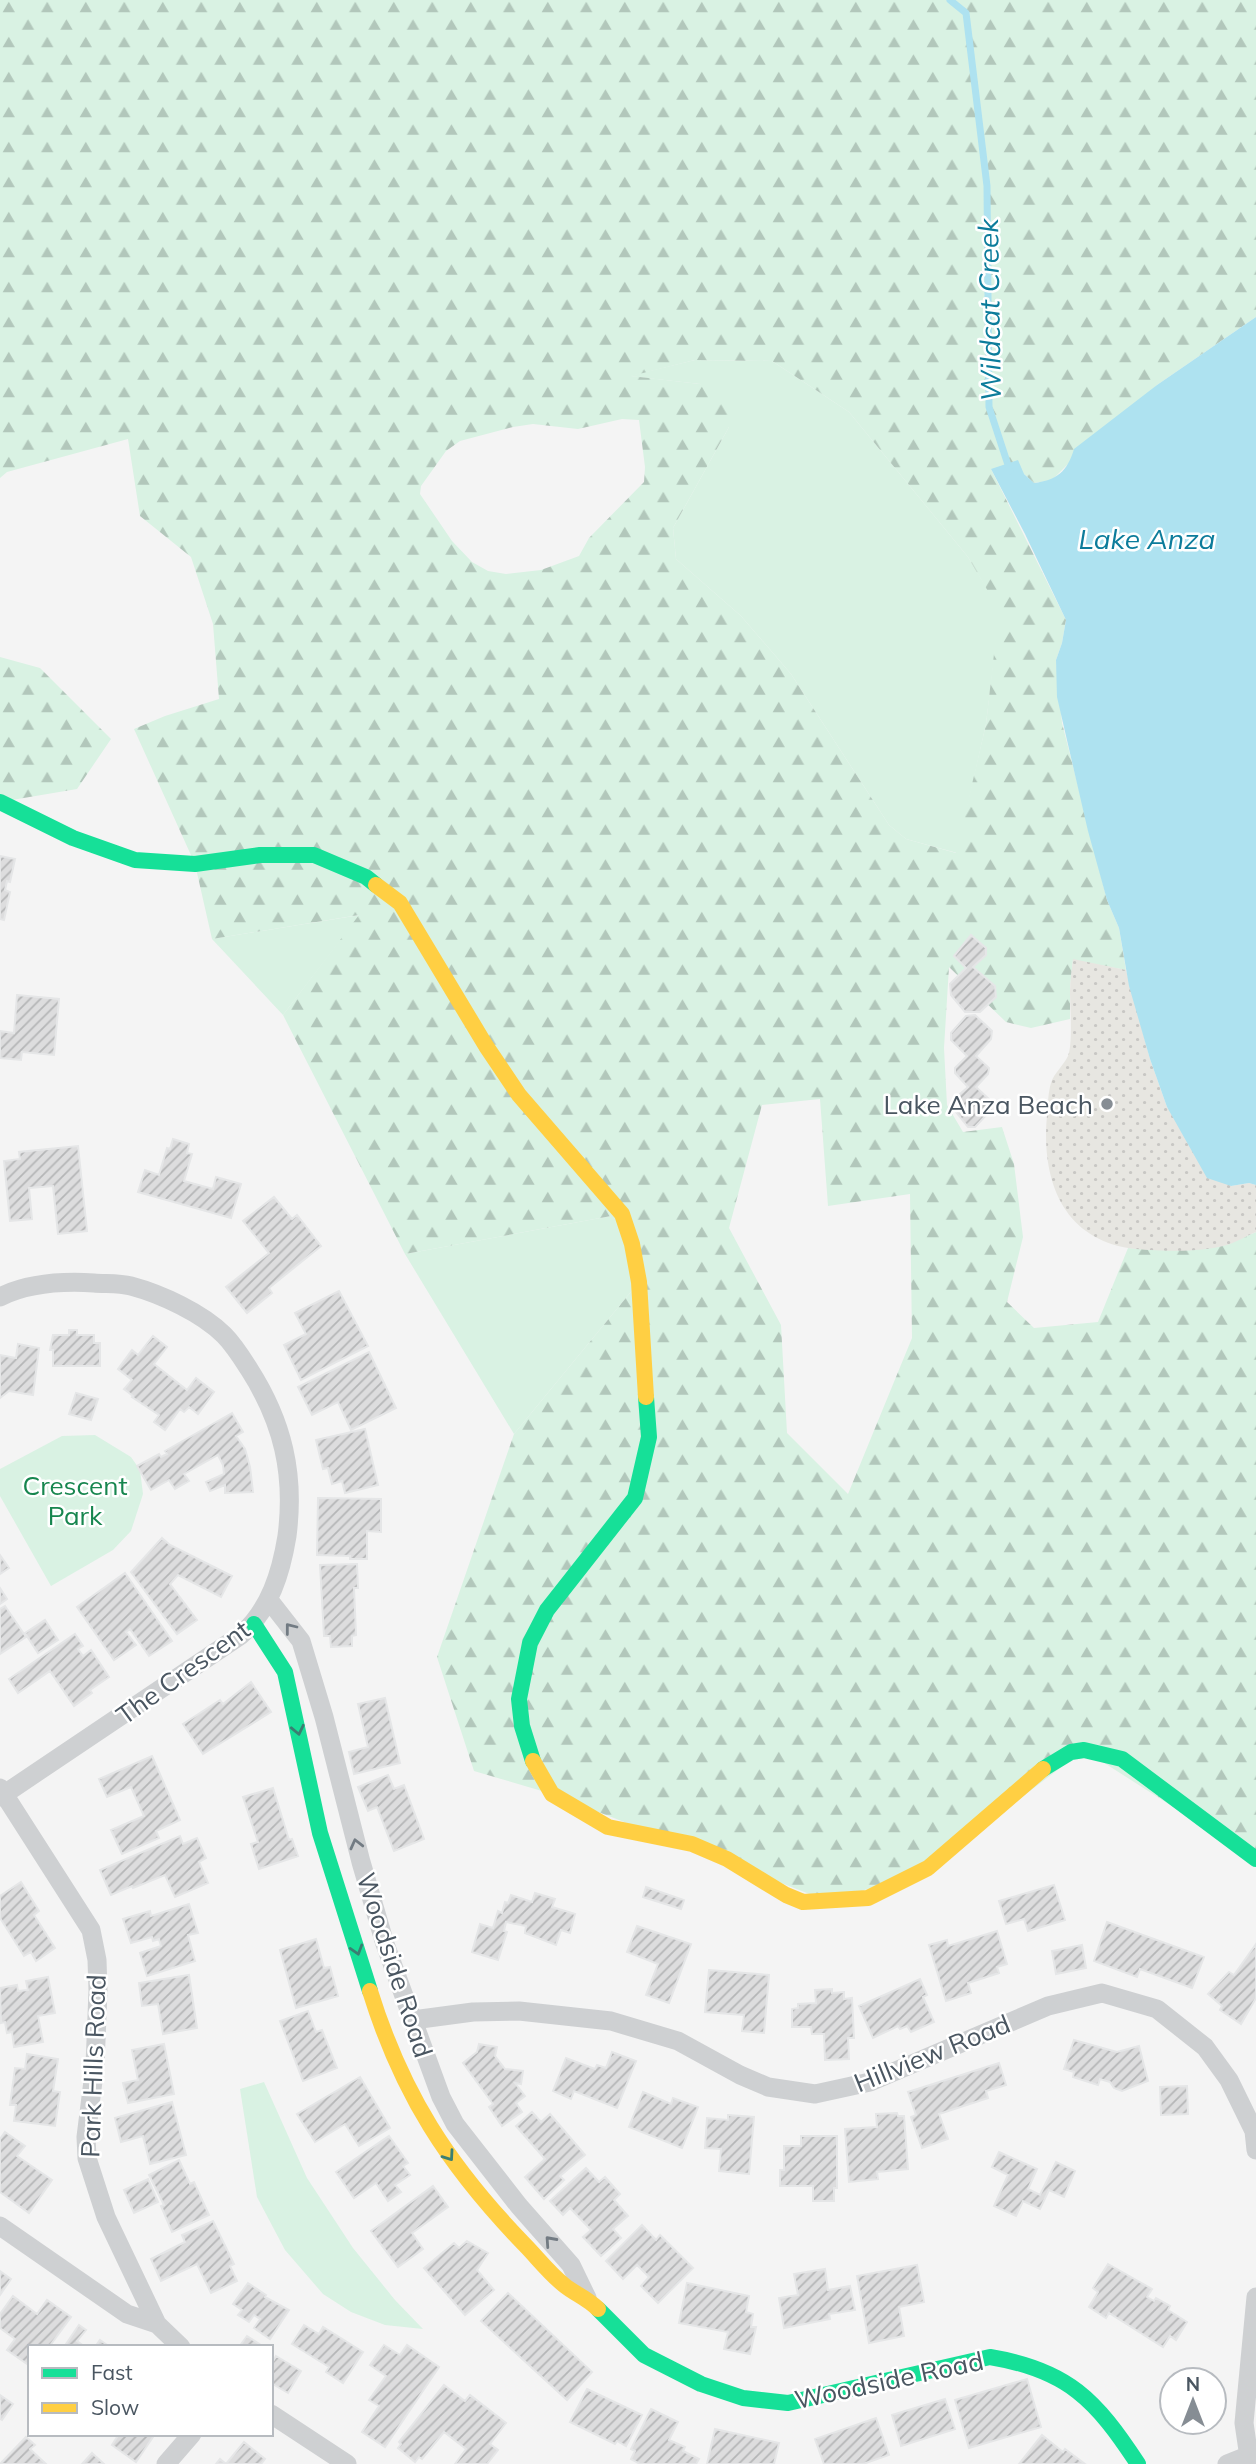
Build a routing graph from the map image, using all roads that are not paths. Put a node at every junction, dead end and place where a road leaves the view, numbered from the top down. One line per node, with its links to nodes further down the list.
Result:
1 (0, 802): 6 (street)
2 (0, 1297): 3 (street, The Crescent)
3 (269, 1600): 4 (street, The Crescent); 7 (street, Woodside Road, one-way to 3)
4 (254, 1624): 5 (street, The Crescent); 11 (street, Woodside Road, one-way to 11)
5 (1, 1793): 12 (street, Park Hills Road)
6 (1256, 1858)
7 (413, 2020): 8 (street, Hillview Road); 11 (street, Woodside Road, one-way to 7)
8 (1256, 2150)
9 (0, 2226): 12 (street)
10 (1256, 2297): 16 (street)
11 (587, 2298): 19 (street, Woodside Road)
12 (157, 2324): 13 (street, Park Hills Road)
13 (179, 2345)
14 (273, 2415): 18 (street)
15 (190, 2436): 17 (street)
16 (1249, 2460): 20 (street)
17 (166, 2464)
18 (347, 2464)
19 (1138, 2464)
20 (1227, 2464)

